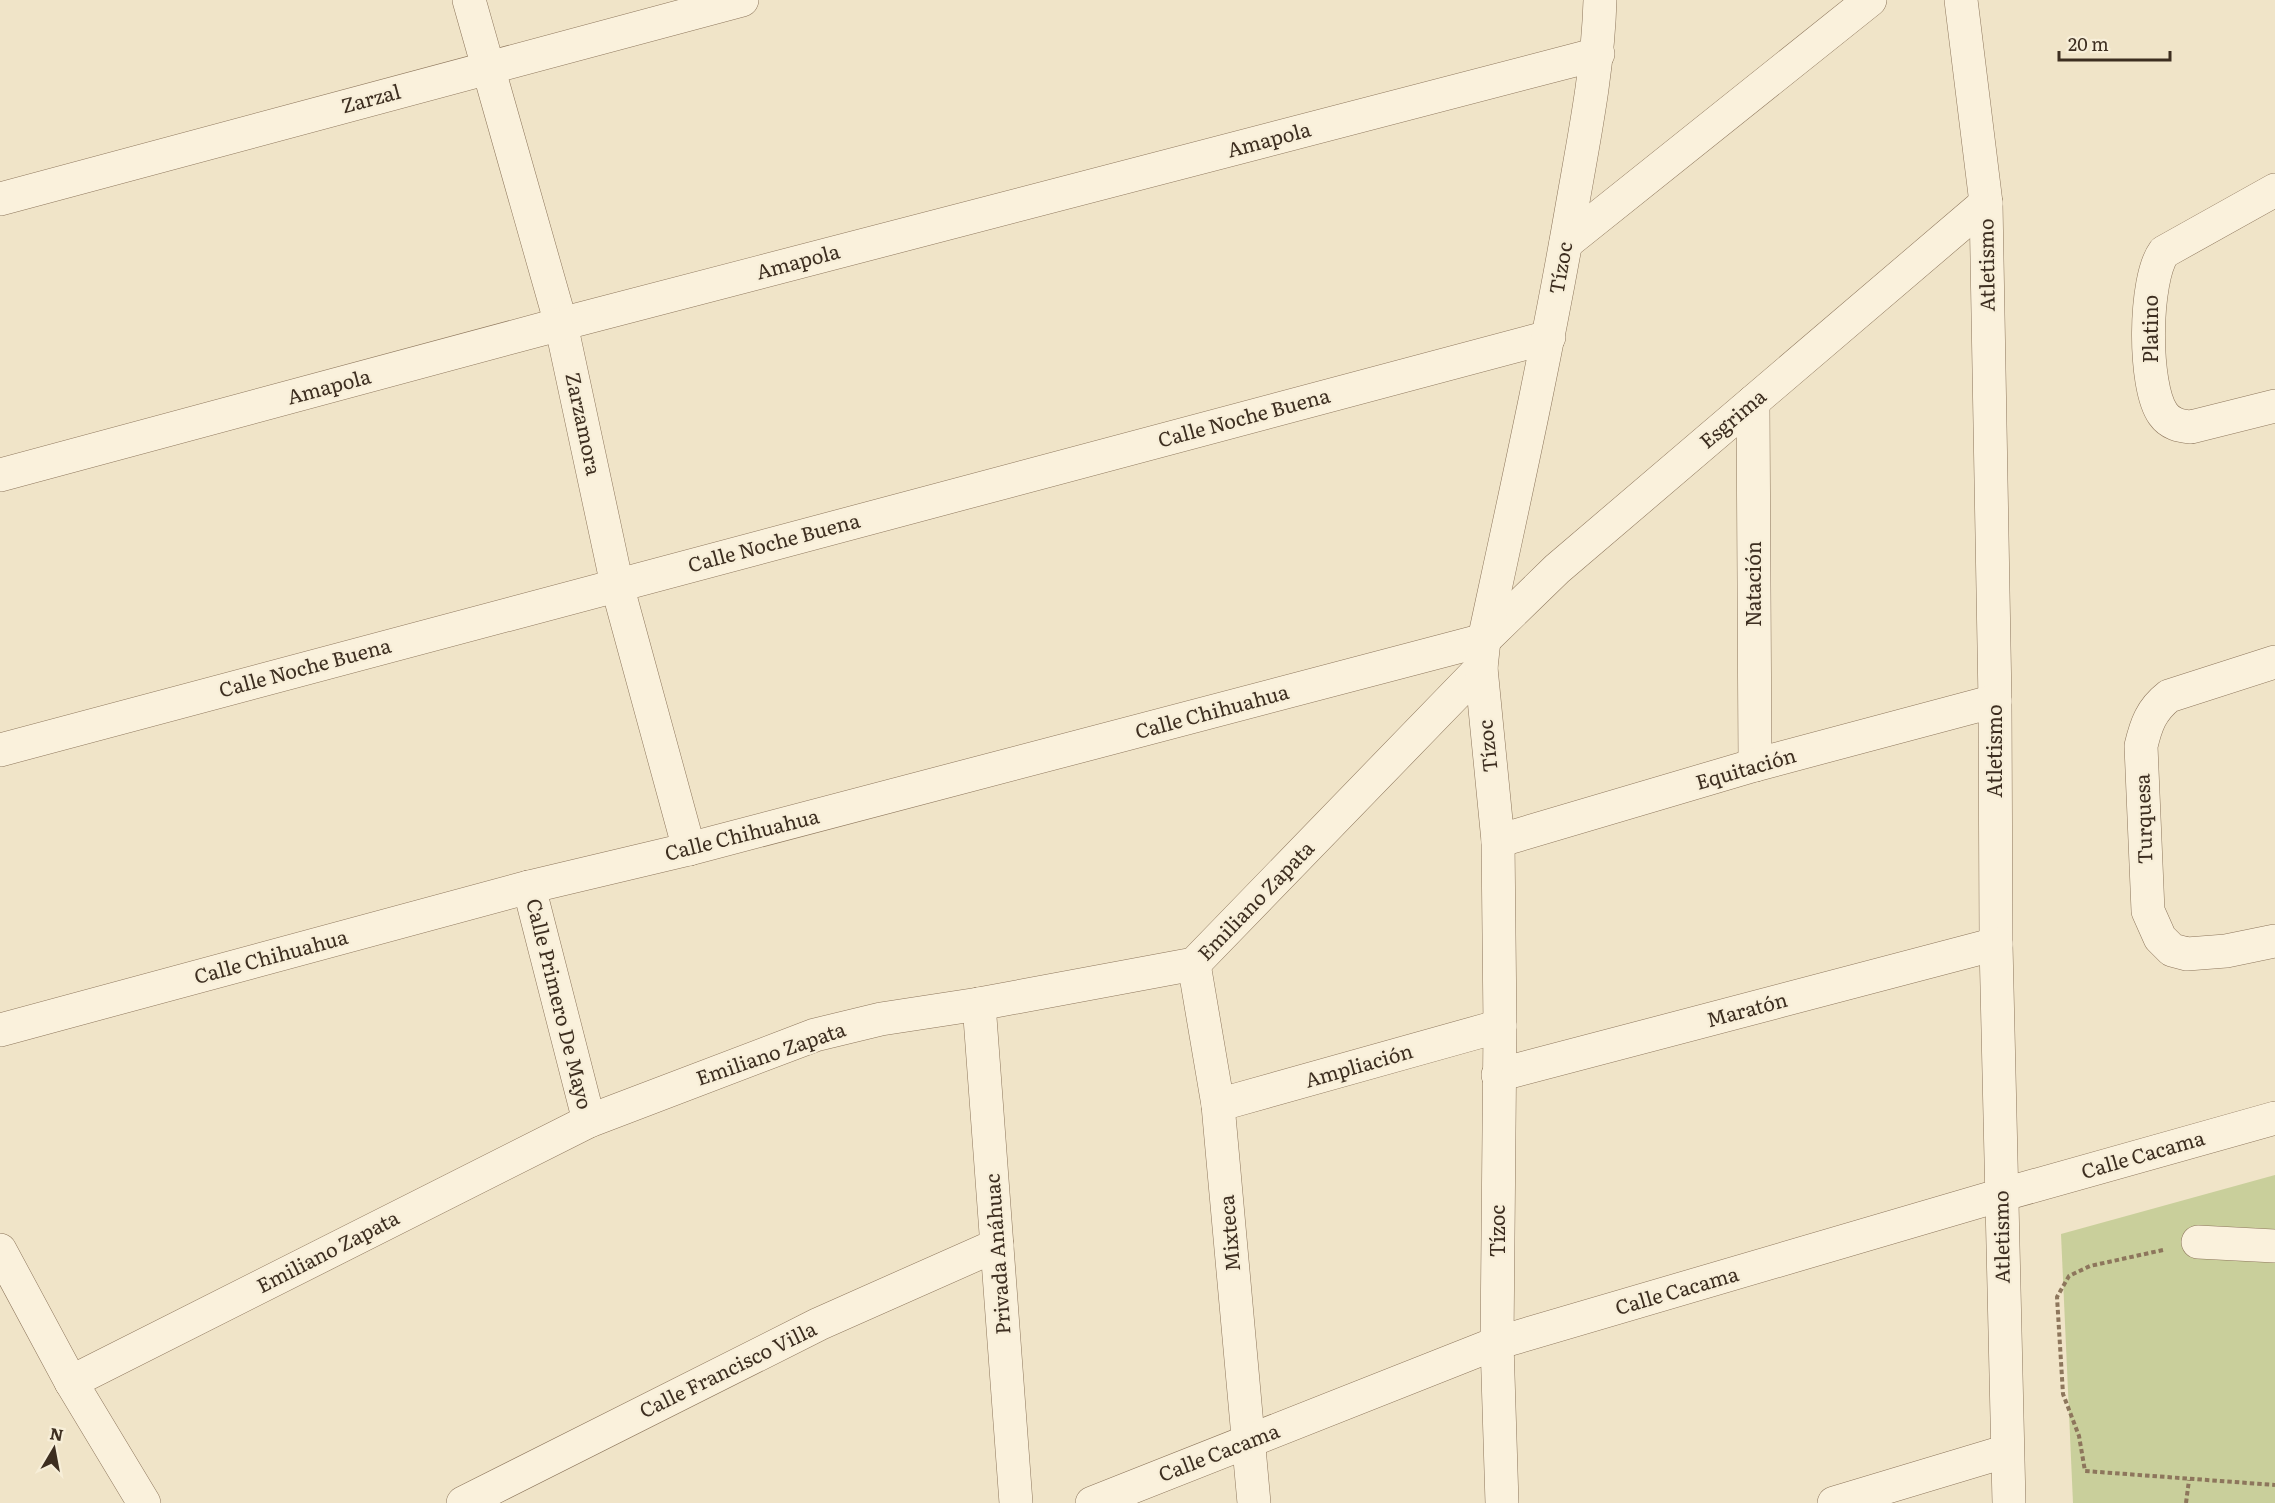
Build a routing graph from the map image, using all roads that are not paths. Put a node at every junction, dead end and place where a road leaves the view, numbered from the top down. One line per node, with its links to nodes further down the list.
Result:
1 (469, 0): 7 (street, Zarzamora)
2 (742, 0): 7 (street, Zarzal)
3 (1600, 0): 6 (street, Tízoc)
4 (1870, 0): 11 (street)
5 (1961, 0): 10 (street, Atletismo)
6 (1598, 54): 11 (street, Tízoc); 12 (street, Amapola)
7 (486, 69): 9 (street, Zarzal); 12 (street, Zarzamora)
8 (2275, 190): 15 (street, Platino)
9 (0, 199)
10 (1986, 203): 14 (street, Esgrima); 20 (street, Atletismo)
11 (1566, 243): 13 (street, Tízoc)
12 (561, 324): 16 (street, Amapola); 17 (street, Zarzamora)
13 (1549, 337): 17 (street, Calle Noche Buena); 18 (street, Tízoc)
14 (1753, 402): 18 (street, Esgrima); 22 (street, Natación)
15 (2275, 406)
16 (0, 475)
17 (617, 585): 21 (street, Calle Noche Buena); 24 (street, Zarzamora)
18 (1482, 654): 23 (street, Tízoc); 24 (street, Calle Chihuahua); 28 (street, Emiliano Zapata)
19 (2275, 662): 26 (street, Turquesa)
20 (1995, 701): 22 (street, Equitación); 27 (street, Atletismo)
21 (0, 750)
22 (1755, 765): 23 (street, Equitación)
23 (1498, 842): 30 (street, Tízoc)
24 (689, 849): 25 (street, Calle Chihuahua)
25 (529, 887): 31 (street, Calle Chihuahua); 35 (street, Calle Primero De Mayo)
26 (2275, 941)
27 (1996, 944): 32 (street, Maratón); 36 (street, Atletismo)
28 (1194, 964): 29 (street, Emiliano Zapata); 33 (street, Mixteca)
29 (979, 1004): 35 (street, Emiliano Zapata); 38 (street, Privada Anáhuac)
30 (1500, 1026): 32 (street, Tízoc); 33 (street, Ampliación)
31 (0, 1030)
32 (1498, 1075): 41 (street, Tízoc)
33 (1218, 1105): 43 (street, Mixteca)
34 (2275, 1118): 36 (street, Calle Cacama)
35 (589, 1121): 42 (street, Emiliano Zapata)
36 (2001, 1195): 41 (street, Calle Cacama); 44 (street, Atletismo)
37 (2198, 1242): 39 (street)
38 (997, 1245): 46 (street, Calle Francisco Villa); 47 (street, Privada Anáhuac)
39 (2275, 1246)
40 (0, 1250): 42 (street)
41 (1497, 1343): 43 (street, Calle Cacama); 50 (street, Tízoc)
42 (71, 1382): 45 (street)
43 (1249, 1441): 48 (street, Calle Cacama); 49 (street, Mixteca)
44 (2007, 1451): 51 (street); 52 (street, Atletismo)
45 (144, 1503)
46 (463, 1503)
47 (1016, 1503)
48 (1092, 1503)
49 (1254, 1503)
50 (1502, 1503)
51 (1834, 1503)
52 (2009, 1503)

